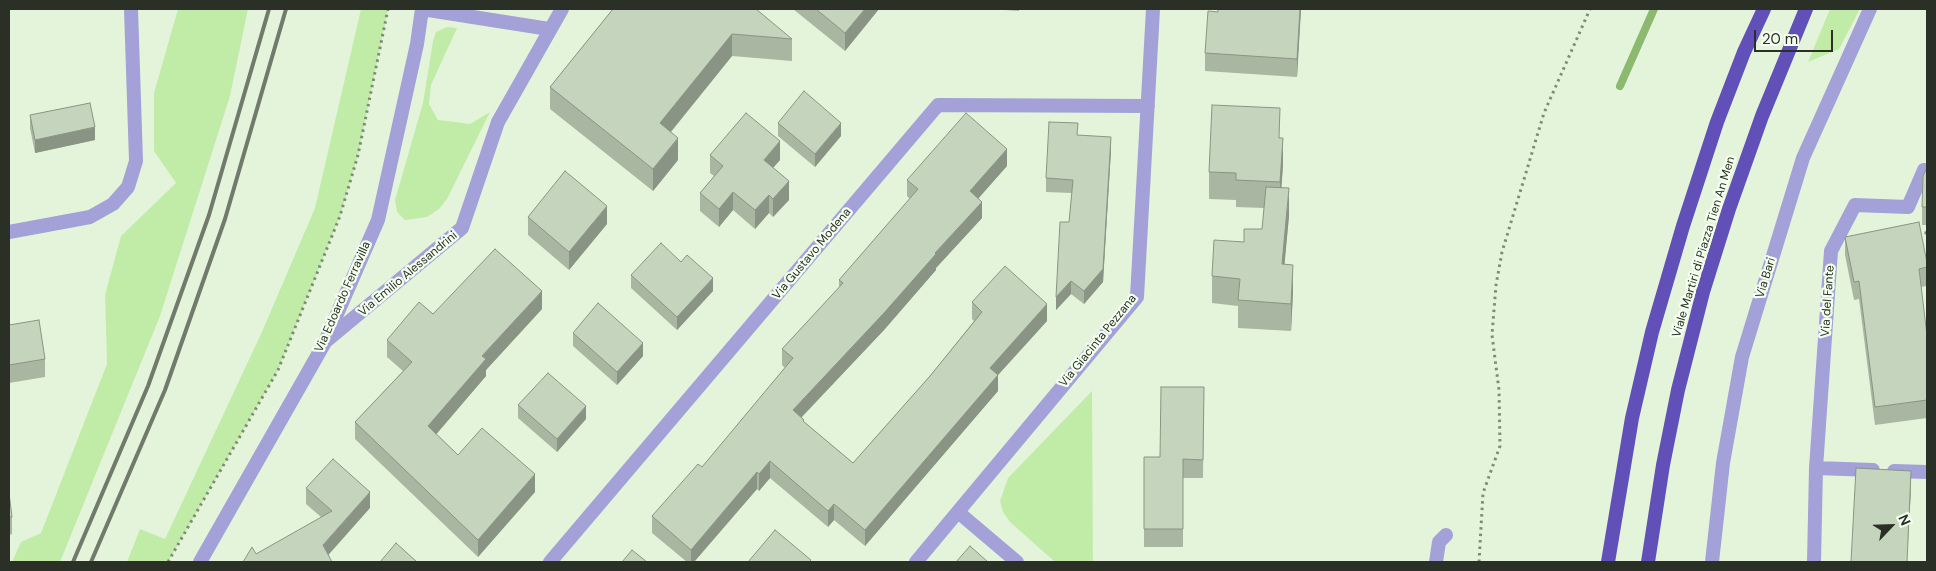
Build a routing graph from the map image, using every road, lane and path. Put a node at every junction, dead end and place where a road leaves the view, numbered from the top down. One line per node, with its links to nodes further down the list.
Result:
1 (131, 9): 13 (street)
2 (388, 9): 19 (path)
3 (422, 9): 10 (street); 14 (street, Via Edoardo Ferravilla)
4 (562, 9): 10 (street, Via Emilio Alessandrini)
5 (1153, 9): 11 (street, Via Giacinta Pezzana)
6 (1590, 9): 25 (path)
7 (1764, 9): 26 (highway, Viale Martiri di Piazza Tien An Men)
8 (1806, 9): 27 (highway, Viale Martiri di Piazza Tien An Men)
9 (1870, 9): 28 (street, Via Bari)
10 (549, 29): 14 (street, Via Emilio Alessandrini)
11 (1148, 106): 17 (street, Via Giacinta Pezzana); 21 (street, Via Gustavo Modena)
12 (1927, 170): 15 (street, Via del Fante)
13 (9, 232)
14 (324, 344): 20 (street, Via Edoardo Ferravilla)
15 (1816, 468): 16 (street); 29 (street, Via del Fante)
16 (1927, 472)
17 (958, 512): 22 (street, Via Giacinta Pezzana); 23 (street)
18 (1446, 535): 24 (street)
19 (168, 562)
20 (200, 562)
21 (550, 562)
22 (916, 562)
23 (1017, 562)
24 (1436, 562)
25 (1479, 562)
26 (1608, 562)
27 (1648, 562)
28 (1712, 562)
29 (1814, 562)

